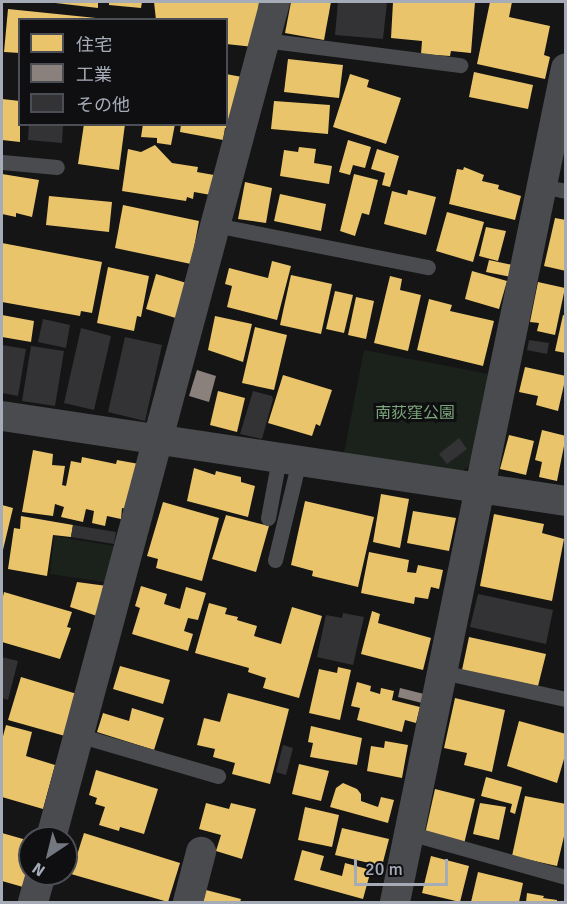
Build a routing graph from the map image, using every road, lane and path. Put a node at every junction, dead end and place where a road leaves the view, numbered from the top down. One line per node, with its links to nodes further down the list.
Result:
1 (275, 2): 2 (street)
2 (264, 40): 3 (lane); 8 (street)
3 (460, 65)
4 (566, 68): 7 (street)
5 (2, 162): 6 (lane)
6 (57, 167)
7 (554, 188): 13 (street)
8 (215, 225): 9 (lane); 11 (street)
9 (428, 267)
10 (2, 416): 11 (street)
11 (157, 439): 12 (street); 19 (street)
12 (289, 459): 13 (street); 15 (lane); 16 (lane)
13 (479, 488): 14 (street); 17 (street)
14 (566, 501)
15 (268, 518)
16 (275, 560)
17 (442, 672): 18 (lane); 22 (street)
18 (566, 699)
19 (78, 735): 20 (lane); 21 (street)
20 (218, 776)
21 (54, 826)
22 (409, 833): 24 (lane); 28 (street)
23 (201, 852): 27 (street)
24 (566, 877)
25 (38, 886): 26 (street)
26 (33, 903)
27 (188, 903)
28 (395, 903)

